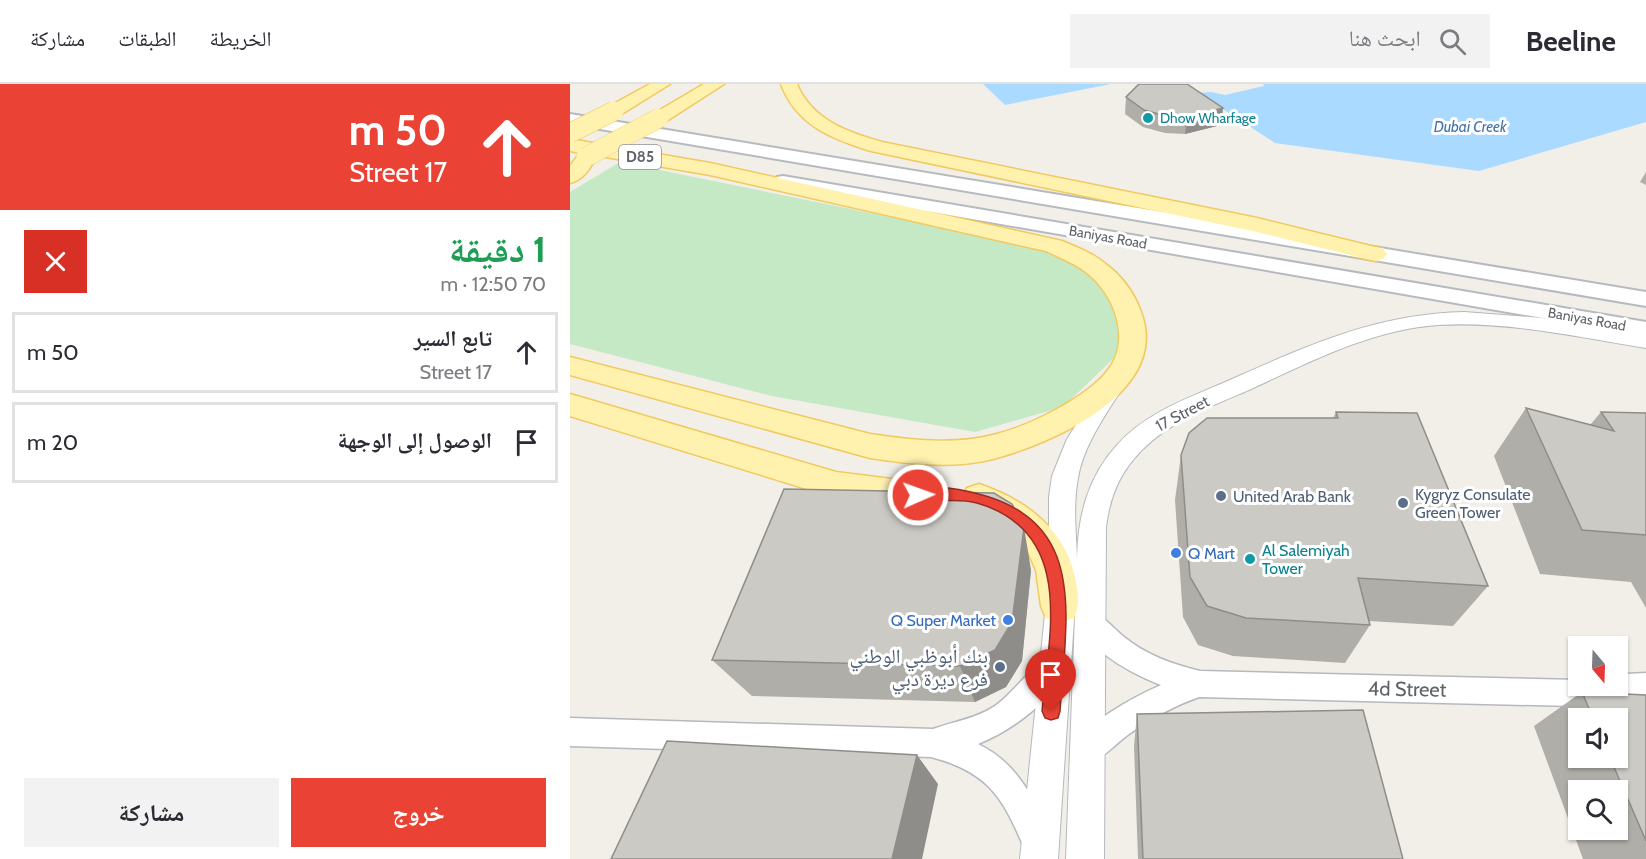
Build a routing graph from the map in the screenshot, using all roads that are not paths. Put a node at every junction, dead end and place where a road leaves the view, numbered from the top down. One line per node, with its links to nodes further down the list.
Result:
1 (662, 84): 5 (main road, bridge)
2 (716, 84): 6 (main road, bridge)
3 (789, 84): 9 (main road)
4 (570, 119): 9 (main road, Baniyas Road / D85)
5 (570, 133)
6 (575, 155): 7 (main road, Baniyas Road / D85); 8 (main road)
7 (710, 169): 11 (main road, Baniyas Road / D85); 14 (main road)
8 (570, 177)
9 (1375, 254): 10 (main road, Baniyas Road / D85)
10 (1646, 299)
11 (1646, 329)
12 (1646, 341): 17 (street, 17 Street)
13 (570, 366): 14 (main road)
14 (1117, 379): 16 (street)
15 (570, 405): 16 (main road)
16 (1060, 606): 18 (street)
17 (1091, 622): 19 (street, 4d Street); 27 (street, 17 Street)
18 (1055, 665): 26 (street); 28 (street)
19 (1200, 684): 22 (street, 4d Street); 27 (street, 4d Street)
20 (1646, 686): 21 (street, 4d Street)
21 (1628, 687)
22 (1568, 693)
23 (1620, 696): 24 (street, 4d Street)
24 (1646, 703)
25 (570, 732): 26 (street)
26 (931, 743): 28 (street)
27 (1088, 750): 29 (street, 17 Street)
28 (1040, 855)
29 (1085, 859)

